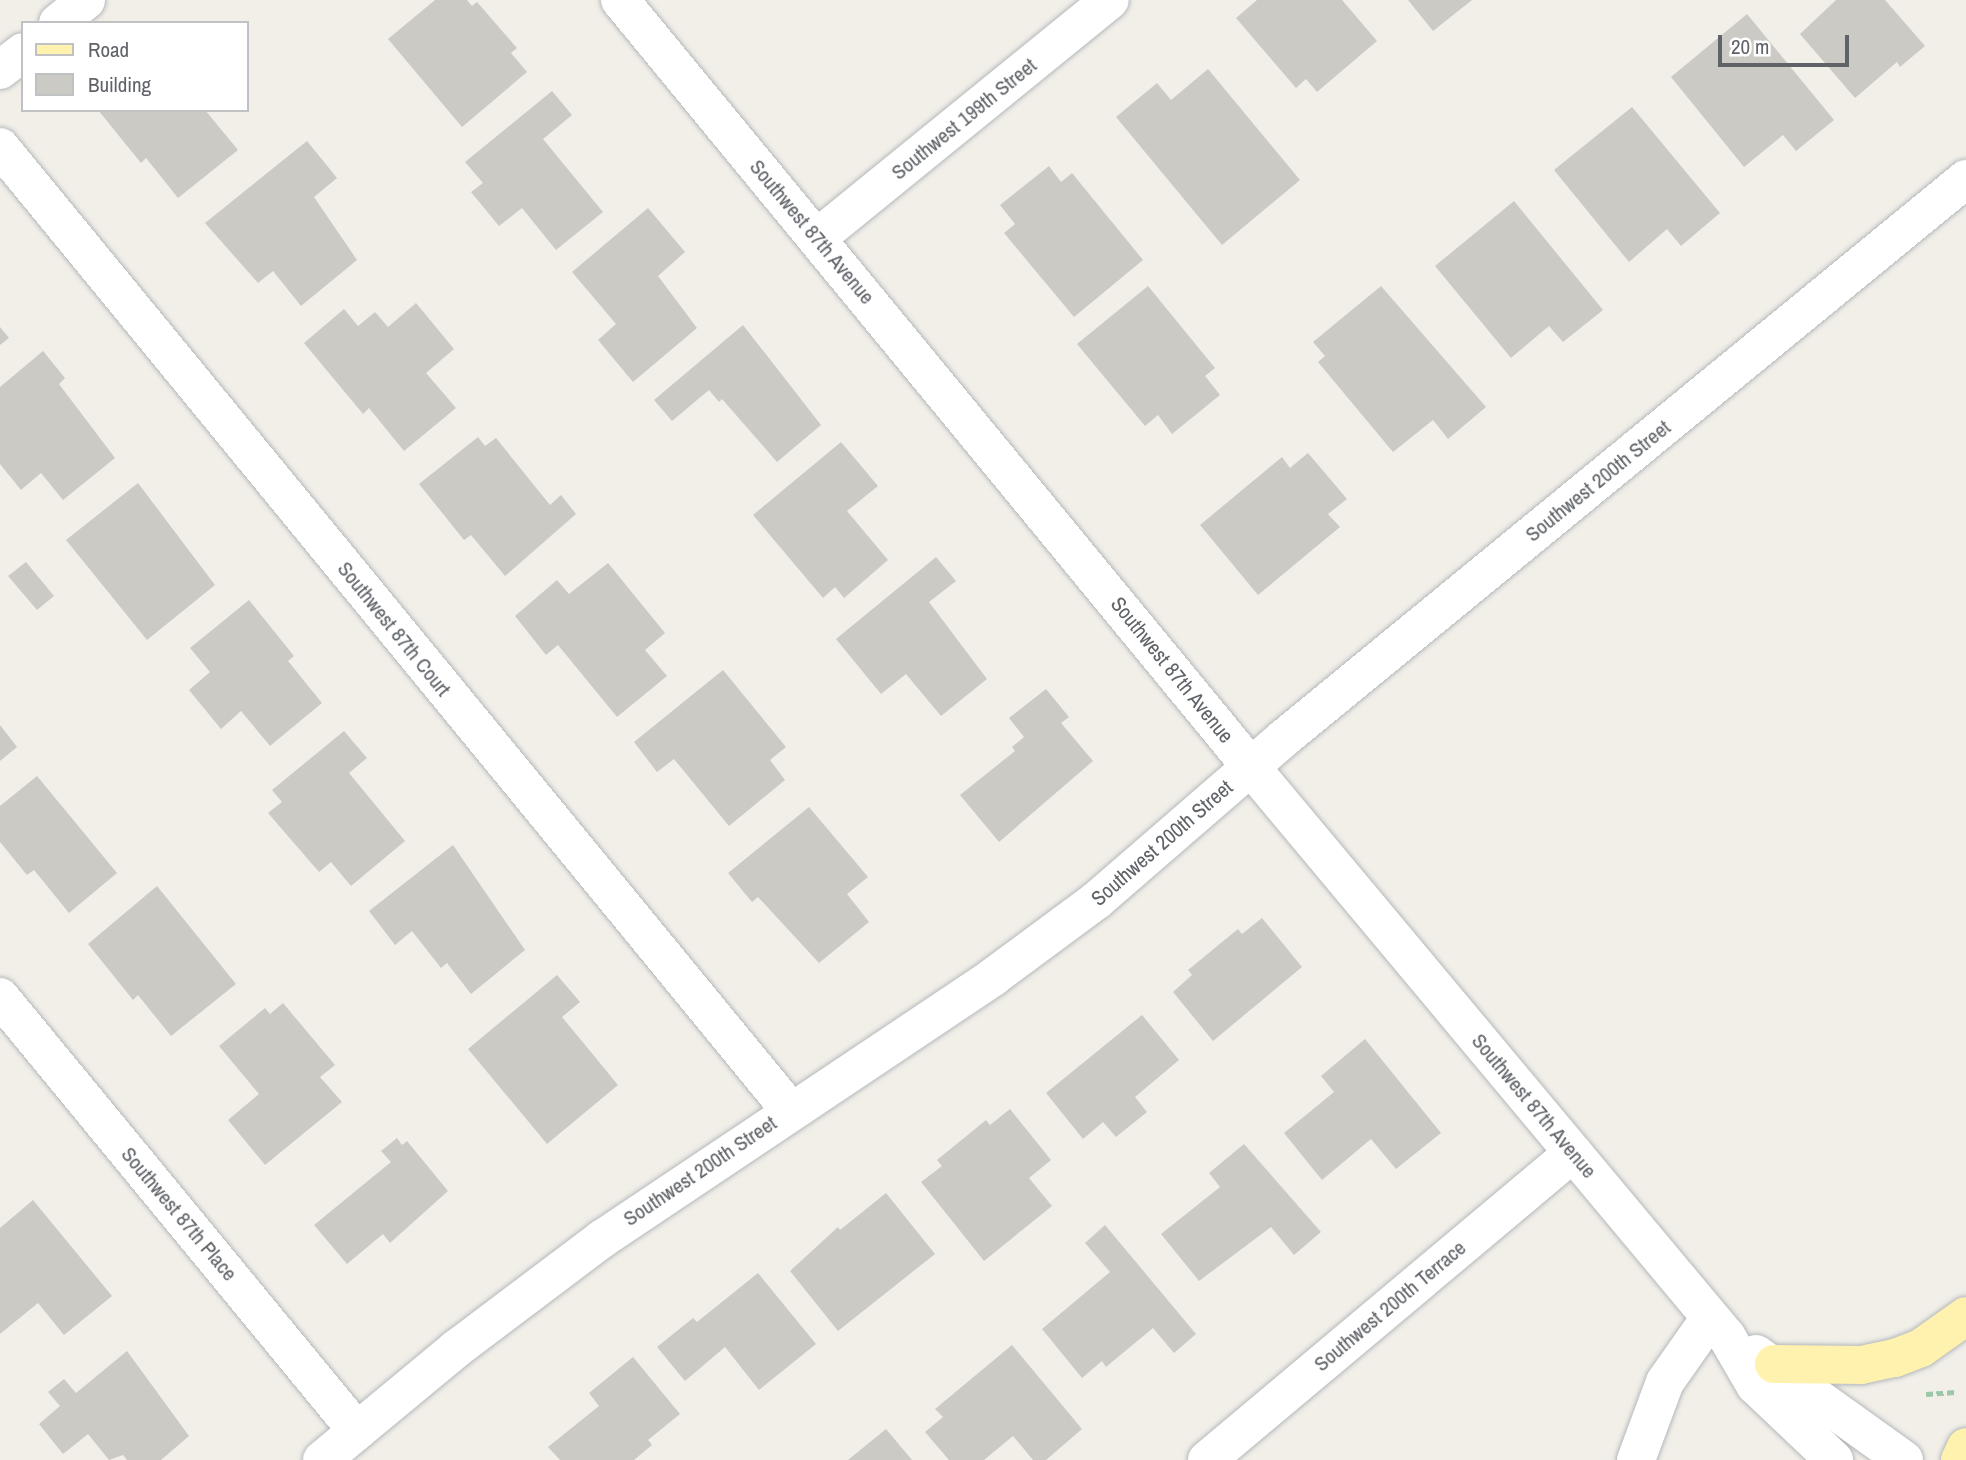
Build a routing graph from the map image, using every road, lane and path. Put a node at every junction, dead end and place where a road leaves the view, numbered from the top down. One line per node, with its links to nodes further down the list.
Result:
1 (86, 0): 4 (street)
2 (620, 0): 9 (street, Southwest 87th Avenue)
3 (1110, 0): 9 (street, Southwest 199th Street)
4 (60, 21)
5 (21, 54): 6 (street)
6 (0, 70)
7 (0, 147): 12 (street, Southwest 87th Court)
8 (1966, 179): 10 (street, Southwest 200th Street)
9 (817, 238): 10 (street, Southwest 87th Avenue)
10 (1250, 766): 12 (street, Southwest 200th Street); 13 (street, Southwest 87th Avenue)
11 (0, 997): 17 (street, Southwest 87th Place)
12 (790, 1110): 17 (street, Southwest 200th Street)
13 (1573, 1153): 15 (street, Southwest 87th Avenue); 20 (street, Southwest 200th Terrace)
14 (1966, 1316): 16 (main road)
15 (1719, 1328): 16 (street, Southwest 87th Avenue); 21 (street); 22 (street, Southwest 87th Avenue)
16 (1774, 1364): 23 (street, Southwest 87th Avenue)
17 (357, 1431): 19 (street, Southwest 200th Street)
18 (1966, 1447): 24 (main road)
19 (322, 1460)
20 (1207, 1460)
21 (1636, 1460)
22 (1833, 1460)
23 (1904, 1460)
24 (1960, 1460)

